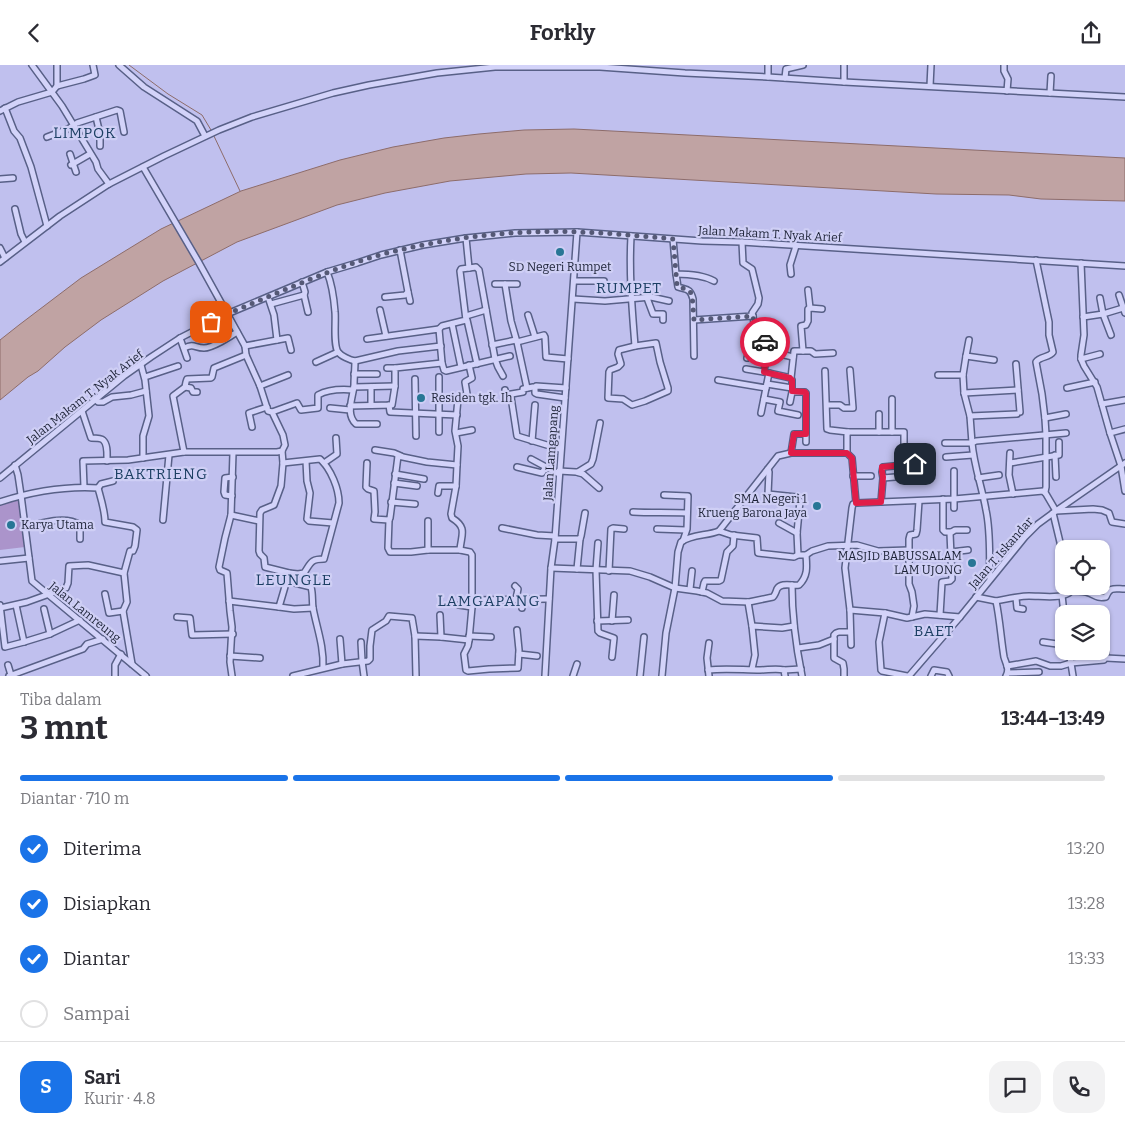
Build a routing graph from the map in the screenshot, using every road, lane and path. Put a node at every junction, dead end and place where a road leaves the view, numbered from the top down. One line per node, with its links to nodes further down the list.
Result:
1 (32, 65): 19 (street)
2 (57, 65): 17 (street)
3 (93, 65): 17 (street)
4 (119, 65): 26 (street)
5 (803, 65): 13 (street)
6 (844, 65): 15 (street)
7 (931, 65): 16 (street)
8 (1004, 65): 18 (street)
9 (573, 66): 10 (street); 26 (street)
10 (600, 66): 12 (street)
11 (768, 66): 14 (street)
12 (643, 67): 14 (street)
13 (785, 74): 14 (street); 15 (street)
14 (768, 76)
15 (844, 77): 16 (street)
16 (930, 82): 18 (street)
17 (57, 86): 19 (street)
18 (1007, 89): 20 (street)
19 (52, 92): 21 (street); 24 (street)
20 (1125, 97)
21 (6, 108): 22 (street); 38 (street)
22 (0, 111)
23 (96, 117): 24 (street); 25 (street); 28 (street)
24 (74, 125): 27 (street); 30 (street)
25 (124, 132)
26 (207, 135): 32 (street)
27 (47, 137)
28 (100, 146)
29 (70, 154): 31 (street)
30 (90, 154): 31 (street); 36 (street)
31 (72, 165): 33 (street)
32 (143, 167): 36 (street); 83 (street)
33 (76, 173)
34 (13, 178): 35 (street)
35 (0, 179)
36 (109, 184): 38 (street)
37 (15, 209): 43 (street)
38 (47, 226): 43 (street)
39 (577, 232): 40 (street, Jalan Makam T. Nyak Arief); 41 (street, Jalan Makam T. Nyak Arief); 57 (street, Jalan Lamgapang)
40 (631, 236): 42 (street, Jalan Makam T. Nyak Arief); 73 (street)
41 (466, 238): 47 (street, Jalan Makam T. Nyak Arief); 53 (street)
42 (673, 239): 44 (street, Jalan Makam T. Nyak Arief); 55 (street)
43 (25, 242): 48 (street)
44 (742, 242): 45 (street, Jalan Makam T. Nyak Arief); 86 (street)
45 (796, 246): 49 (street, Jalan Makam T. Nyak Arief); 56 (street)
46 (0, 248): 48 (street)
47 (400, 250): 54 (street, Jalan Makam T. Nyak Arief); 65 (street)
48 (5, 258): 50 (street)
49 (1036, 260): 51 (street, Jalan Makam T. Nyak Arief); 191 (street)
50 (0, 262)
51 (1081, 263): 52 (street, Jalan Makam T. Nyak Arief); 87 (street)
52 (1125, 265)
53 (468, 268): 80 (street); 88 (street)
54 (327, 272): 60 (street, Jalan Makam T. Nyak Arief); 110 (street)
55 (676, 274): 59 (street); 90 (street)
56 (791, 274)
57 (574, 281): 58 (street); 72 (street, Jalan Lamgapang)
58 (604, 281)
59 (714, 281)
60 (302, 282): 66 (street); 68 (street, Jalan Makam T. Nyak Arief)
61 (495, 284): 62 (street)
62 (505, 284): 63 (street); 102 (street)
63 (517, 284)
64 (808, 290): 77 (street)
65 (408, 292): 69 (street); 74 (street)
66 (304, 295): 76 (street); 82 (street)
67 (1119, 295): 81 (street)
68 (268, 297): 76 (street); 83 (street, Jalan Makam T. Nyak Arief)
69 (385, 297)
70 (648, 298): 73 (street); 75 (street); 89 (street)
71 (1100, 298): 84 (street)
72 (572, 299): 73 (street); 122 (street, Jalan Lamgapang)
73 (631, 299): 106 (street)
74 (410, 301)
75 (669, 301)
76 (271, 303): 100 (street)
77 (810, 308): 78 (street); 109 (street)
78 (822, 309)
79 (380, 310): 94 (street)
80 (486, 310): 88 (street); 103 (street)
81 (1124, 311): 84 (street)
82 (308, 312)
83 (227, 314): 93 (street); 97 (street, Jalan Makam T. Nyak Arief)
84 (1104, 314): 87 (street); 95 (street)
85 (528, 315): 96 (street)
86 (753, 316): 90 (street); 99 (street)
87 (1083, 317): 123 (street)
88 (466, 318): 91 (street); 128 (street)
89 (663, 320)
90 (694, 320): 116 (street)
91 (452, 324): 92 (street); 133 (street)
92 (439, 329): 94 (street); 105 (street)
93 (237, 332): 104 (street); 107 (street)
94 (386, 335): 98 (street)
95 (1111, 335)
96 (535, 337): 102 (street); 122 (street)
97 (180, 338): 107 (street); 130 (street, Jalan Makam T. Nyak Arief)
98 (367, 339)
99 (756, 339): 120 (street); 139 (street)
100 (277, 340): 104 (street); 108 (street)
101 (969, 340): 118 (street)
102 (517, 341): 103 (street); 160 (street)
103 (492, 345): 121 (street)
104 (245, 346): 114 (street)
105 (441, 346): 125 (street); 127 (street)
106 (636, 346): 106 (street)
107 (184, 348): 119 (street)
108 (291, 351)
109 (803, 351): 112 (street); 117 (street)
110 (338, 352): 125 (street); 126 (street)
111 (776, 353): 117 (street)
112 (833, 353)
113 (1100, 354): 123 (street)
114 (246, 355): 152 (street); 155 (street)
115 (510, 356): 121 (street)
116 (694, 356)
117 (793, 357): 148 (street)
118 (966, 357): 124 (street); 145 (street)
119 (187, 358)
120 (747, 358)
121 (495, 359): 128 (street); 143 (street)
122 (568, 359): 157 (street, Jalan Lamgapang)
123 (1081, 359): 151 (street)
124 (994, 360)
125 (356, 361): 142 (street)
126 (316, 362)
127 (442, 363): 133 (street); 135 (street)
128 (477, 363): 131 (street)
129 (1016, 364): 162 (street)
130 (141, 365): 146 (street); 168 (street, Jalan Makam T. Nyak Arief)
131 (469, 365): 133 (street); 188 (street)
132 (178, 366): 146 (street)
133 (461, 367)
134 (387, 368): 135 (street)
135 (395, 368): 153 (street)
136 (746, 369): 139 (street)
137 (825, 371): 177 (street)
138 (850, 371): 177 (street)
139 (766, 373): 148 (street); 154 (street)
140 (377, 374): 142 (street)
141 (288, 375): 152 (street)
142 (354, 375): 159 (street)
143 (503, 375)
144 (938, 375): 145 (street)
145 (963, 375): 165 (street)
146 (145, 377): 163 (street)
147 (439, 377): 185 (street)
148 (790, 378): 161 (street)
149 (415, 379): 184 (street)
150 (718, 380): 154 (street)
151 (1094, 382): 158 (street); 174 (street)
152 (260, 386): 178 (street)
153 (395, 386): 156 (street); 175 (street)
154 (766, 386): 161 (street); 169 (street)
155 (185, 387): 164 (street); 218 (street)
156 (371, 387): 159 (street); 173 (street)
157 (566, 388): 167 (street, Jalan Lamgapang); 167 (street)
158 (1067, 388)
159 (354, 389): 180 (street); 182 (street)
160 (504, 390)
161 (792, 390): 172 (street); 206 (street)
162 (1018, 390): 165 (street); 190 (street)
163 (146, 391): 168 (street); 231 (street)
164 (197, 392)
165 (964, 393): 190 (street)
166 (511, 397): 210 (street)
167 (565, 398): 215 (street, Jalan Lamgapang)
168 (95, 399): 181 (street, Jalan Makam T. Nyak Arief)
169 (764, 399): 183 (street); 189 (street)
170 (892, 399): 192 (street)
171 (1125, 400): 174 (street)
172 (790, 402)
173 (371, 404): 175 (street); 180 (street)
174 (1102, 404): 205 (street)
175 (389, 405): 184 (street)
176 (535, 405): 210 (street)
177 (827, 405): 200 (street)
178 (267, 407): 182 (street); 196 (street)
179 (330, 408): 180 (street)
180 (350, 408): 195 (street)
181 (82, 411): 233 (street); 241 (street, Jalan Makam T. Nyak Arief)
182 (272, 412): 217 (street)
183 (761, 413)
184 (416, 414): 185 (street); 208 (street)
185 (440, 414): 188 (street); 199 (street)
186 (879, 414): 194 (street)
187 (1066, 414): 191 (street)
188 (456, 415): 203 (street)
189 (798, 415)
190 (970, 416): 214 (street)
191 (1045, 418): 207 (street)
192 (892, 422): 194 (street); 202 (street)
193 (600, 423): 247 (street)
194 (879, 423): 201 (street)
195 (377, 424)
196 (252, 427)
197 (1125, 429): 205 (street)
198 (472, 430): 203 (street)
199 (439, 432)
200 (848, 432): 201 (street); 221 (street)
201 (879, 432): 202 (street)
202 (892, 432): 222 (street)
203 (456, 433): 242 (street)
204 (1066, 433): 207 (street)
205 (1110, 433): 240 (street)
206 (806, 434): 211 (street); 220 (street)
207 (1046, 435): 214 (street); 228 (street)
208 (416, 436)
209 (336, 438): 236 (street)
210 (532, 441): 215 (street)
211 (806, 442)
212 (1059, 442): 226 (street)
213 (945, 443): 214 (street)
214 (972, 443): 225 (street)
215 (560, 449): 248 (street, Jalan Lamgapang)
216 (375, 450): 227 (street)
217 (282, 451): 219 (street); 235 (street)
218 (184, 453): 219 (street); 224 (street)
219 (233, 453): 253 (street)
220 (791, 453): 221 (street); 245 (street)
221 (847, 453): 251 (street)
222 (904, 453)
223 (1010, 453): 238 (street)
224 (169, 455): 231 (street); 288 (street)
225 (973, 455): 230 (street); 257 (street)
226 (1055, 455): 228 (street); 255 (street)
227 (402, 456): 242 (street); 249 (street)
228 (1046, 456): 238 (street); 267 (street)
229 (931, 457): 254 (street)
230 (946, 457)
231 (143, 458): 233 (street)
232 (531, 459): 244 (street)
233 (107, 461): 263 (street)
234 (306, 461): 235 (street); 236 (street); 292 (street)
235 (283, 463): 290 (street)
236 (324, 463): 292 (street)
237 (367, 463): 289 (street)
238 (1010, 463): 269 (street)
239 (915, 464): 254 (street)
240 (1123, 464): 266 (street); 284 (street, Jalan T. Iskandar)
241 (15, 465): 256 (street, Jalan Makam T. Nyak Arief); 270 (street, Jalan Lamreung)
242 (458, 465): 262 (street)
243 (517, 467): 244 (street)
244 (546, 467): 248 (street)
245 (768, 469): 301 (street); 303 (street)
246 (954, 471): 275 (street)
247 (578, 472): 248 (street); 265 (street)
248 (559, 473): 305 (street, Jalan Lamgapang)
249 (395, 474): 258 (street); 260 (street)
250 (998, 475): 257 (street)
251 (853, 476): 252 (street); 280 (street)
252 (872, 476)
253 (233, 477): 272 (street); 272 (street)
254 (883, 477): 279 (street)
255 (1056, 477)
256 (0, 478)
257 (978, 478): 273 (street)
258 (424, 479)
259 (113, 481): 264 (street)
260 (394, 483): 261 (street); 278 (street)
261 (417, 486)
262 (456, 486): 268 (street); 315 (street)
263 (84, 487): 264 (street); 270 (street)
264 (98, 488): 326 (street)
265 (599, 488)
266 (1125, 491)
267 (1045, 492): 269 (street); 284 (street)
268 (438, 493)
269 (1013, 493): 273 (street)
270 (21, 495): 277 (street); 295 (street, Jalan Lamreung)
271 (664, 495): 286 (street)
272 (232, 496): 287 (street)
273 (983, 497): 275 (street); 328 (street)
274 (943, 499): 275 (street); 276 (street); 302 (street)
275 (954, 499): 282 (street)
276 (919, 501): 279 (street); 312 (street)
277 (0, 502)
278 (392, 502): 281 (street); 289 (street)
279 (881, 502): 280 (street)
280 (856, 503): 311 (street)
281 (415, 504)
282 (954, 508)
283 (633, 512): 286 (street)
284 (1054, 512): 294 (street); 308 (street); 328 (street, Jalan T. Iskandar)
285 (585, 513): 307 (street)
286 (687, 513): 299 (street)
287 (231, 515): 290 (street); 349 (street)
288 (163, 520)
289 (389, 520): 313 (street)
290 (259, 521): 327 (street)
291 (428, 521): 313 (street)
292 (333, 523): 327 (street)
293 (779, 523): 303 (street)
294 (1125, 524)
295 (25, 528): 306 (street); 319 (street, Jalan Lamreung)
296 (502, 528): 305 (street)
297 (624, 529): 324 (street)
298 (657, 529): 299 (street)
299 (686, 530): 309 (street)
300 (967, 530): 302 (street)
301 (719, 531): 304 (street); 309 (street)
302 (951, 532): 316 (street)
303 (798, 533): 317 (street)
304 (734, 535): 317 (street); 336 (street)
305 (555, 538): 307 (street); 321 (street, Jalan Lamgapang)
306 (80, 539)
307 (580, 539): 322 (street)
308 (1062, 540)
309 (683, 541): 332 (street)
310 (598, 543): 323 (street)
311 (848, 545): 312 (street); 318 (street); 362 (street)
312 (909, 549): 369 (street)
313 (428, 550): 315 (street)
314 (968, 550): 316 (street)
315 (460, 551): 347 (street)
316 (951, 552): 367 (street)
317 (798, 555): 318 (street)
318 (806, 555): 330 (street)
319 (29, 558): 320 (street); 337 (street, Jalan Lamreung)
320 (0, 561)
321 (551, 568): 322 (street); 346 (street, Jalan Lamgapang)
322 (577, 569): 323 (street)
323 (596, 570): 324 (street); 374 (street)
324 (609, 571): 332 (street)
325 (692, 571): 333 (street)
326 (124, 573): 337 (street); 363 (street)
327 (290, 573): 329 (street)
328 (990, 580): 343 (street, Jalan T. Iskandar)
329 (287, 581): 356 (street); 358 (street)
330 (792, 585): 351 (street); 377 (street)
331 (515, 586): 345 (street)
332 (675, 588): 333 (street); 436 (street)
333 (690, 589): 336 (street)
334 (1125, 589): 335 (street)
335 (1110, 590)
336 (702, 592): 351 (street)
337 (48, 594): 352 (street); 372 (street, Jalan Lamreung)
338 (105, 594): 363 (street)
339 (614, 595): 375 (street)
340 (1062, 595): 344 (street); 354 (street)
341 (1092, 595): 342 (street)
342 (1106, 595)
343 (976, 597): 350 (street); 370 (street, Jalan T. Iskandar)
344 (1016, 598): 350 (street); 361 (street)
345 (516, 599): 347 (street); 348 (street)
346 (549, 599): 347 (street); 348 (street); 433 (street, Jalan Lamgapang)
347 (472, 600): 357 (street)
348 (523, 600): 359 (street)
349 (229, 601): 356 (street); 381 (street)
350 (996, 601): 413 (street)
351 (748, 602): 376 (street)
352 (16, 605): 355 (street); 392 (street)
353 (459, 605): 357 (street)
354 (1063, 605)
355 (0, 607): 392 (street)
356 (279, 607): 358 (street)
357 (472, 607): 386 (street)
358 (313, 608): 414 (street)
359 (522, 608)
360 (44, 609): 380 (street)
361 (1023, 609)
362 (850, 610): 365 (street); 379 (street)
363 (123, 611): 412 (street)
364 (414, 611): 371 (street)
365 (886, 613): 369 (street); 440 (street)
366 (440, 615): 383 (street)
367 (940, 615): 369 (street); 370 (street)
368 (177, 617): 381 (street)
369 (912, 617)
370 (960, 617): 440 (street, Jalan T. Iskandar)
371 (412, 618): 382 (street); 407 (street)
372 (80, 620): 380 (street); 387 (street, Jalan Lamreung)
373 (628, 620): 375 (street)
374 (597, 621): 375 (street); 402 (street)
375 (612, 621)
376 (752, 626): 377 (street); 416 (street)
377 (794, 626): 396 (street)
378 (517, 630): 397 (street)
379 (850, 632): 389 (street); 395 (street)
380 (50, 634): 392 (street)
381 (233, 634): 399 (street)
382 (416, 636): 383 (street); 431 (street)
383 (441, 637): 386 (street)
384 (491, 637): 386 (street)
385 (644, 637): 435 (street)
386 (469, 638): 415 (street)
387 (103, 639): 398 (street, Jalan Lamreung); 421 (street)
388 (340, 639): 409 (street)
389 (834, 639): 396 (street); 439 (street)
390 (361, 642): 407 (street)
391 (1043, 642): 394 (street)
392 (24, 643)
393 (709, 643): 419 (street)
394 (1055, 644)
395 (851, 645)
396 (798, 648): 417 (street)
397 (519, 654): 400 (street); 415 (street)
398 (121, 655): 412 (street, Jalan Lamreung); 425 (street)
399 (230, 655): 401 (street); 427 (street)
400 (537, 656)
401 (260, 657)
402 (612, 657)
403 (1110, 658): 404 (street)
404 (1125, 659)
405 (1071, 660): 408 (street)
406 (1096, 660): 408 (street)
407 (362, 661): 409 (street); 430 (street)
408 (1071, 663): 413 (street); 443 (street)
409 (342, 664): 414 (street)
410 (577, 664): 434 (street)
411 (8, 665): 424 (street)
412 (132, 665): 426 (street, Jalan Lamreung)
413 (1007, 666): 422 (street)
414 (322, 669): 428 (street); 429 (street)
415 (489, 669): 432 (street)
416 (750, 669): 419 (street); 420 (street); 437 (street)
417 (801, 669): 420 (street); 438 (street)
418 (1039, 672): 423 (street)
419 (709, 673)
420 (785, 673)
421 (21, 674): 424 (street)
422 (1007, 674): 423 (street)
423 (1020, 674)
424 (10, 676)
425 (114, 676)
426 (146, 676)
427 (232, 676)
428 (293, 676)
429 (322, 676)
430 (364, 676)
431 (416, 676)
432 (489, 676)
433 (545, 676)
434 (573, 676)
435 (640, 676)
436 (662, 676)
437 (747, 676)
438 (802, 676)
439 (844, 676)
440 (908, 676)
441 (931, 676): 442 (street)
442 (949, 676)
443 (1073, 676)

